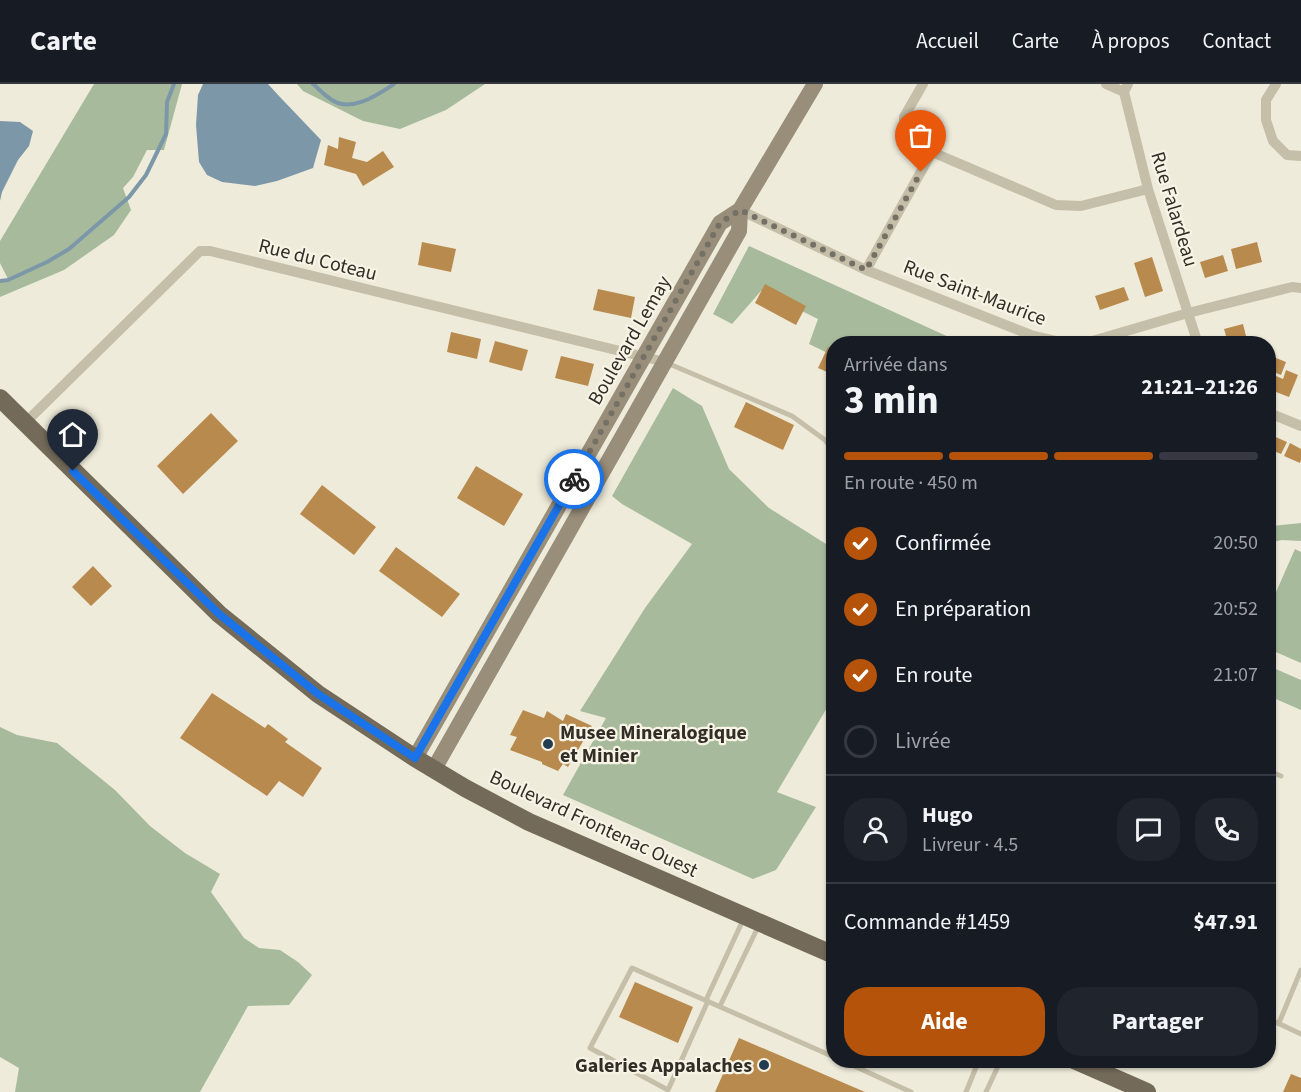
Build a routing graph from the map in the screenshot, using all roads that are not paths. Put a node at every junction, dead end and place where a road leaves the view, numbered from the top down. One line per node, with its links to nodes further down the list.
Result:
1 (815, 84): 9 (street, Boulevard Lemay)
2 (923, 84): 6 (street)
3 (1106, 84): 5 (street)
4 (1276, 84): 7 (street)
5 (1126, 88): 8 (street, Rue Falardeau)
6 (932, 152): 8 (street); 10 (street)
7 (1301, 156)
8 (1148, 189): 12 (street, Rue Falardeau)
9 (740, 210): 10 (street, Rue Saint-Maurice); 16 (street, Boulevard Lemay); 17 (street, Boulevard Lemay)
10 (866, 270): 13 (street, Rue Saint-Maurice)
11 (1301, 288): 12 (street)
12 (1188, 313): 14 (street); 15 (street, Rue Falardeau)
13 (1035, 336)
14 (1109, 336)
15 (1195, 336)
16 (644, 357): 17 (street, Rue du Coteau); 20 (street, Rue du Coteau); 23 (street, Boulevard Lemay)
17 (665, 362): 22 (lane); 24 (street, Boulevard Lemay)
18 (0, 398): 20 (main road, Boulevard Frontenac Ouest)
19 (1276, 416): 21 (street)
20 (25, 423): 27 (main road, Boulevard Frontenac Ouest)
21 (1301, 426)
22 (826, 441)
23 (564, 498): 24 (street); 25 (street, Boulevard Lemay)
24 (583, 506): 26 (street, Boulevard Lemay)
25 (474, 656): 26 (street); 27 (street, Boulevard Lemay)
26 (494, 664): 28 (street, Boulevard Lemay)
27 (415, 758): 28 (main road, Boulevard Frontenac Ouest)
28 (434, 769): 31 (main road, Boulevard Frontenac Ouest)
29 (1276, 774): 30 (lane)
30 (1281, 776)
31 (753, 919): 32 (main road, Boulevard Frontenac Ouest); 34 (lane); 35 (lane)
32 (826, 951)
33 (1301, 970): 37 (lane)
34 (707, 1000): 34 (lane); 35 (lane)
35 (720, 1006): 39 (lane)
36 (1276, 1022): 37 (lane)
37 (1279, 1023): 38 (lane)
38 (1301, 1034)
39 (826, 1053)
40 (858, 1068): 44 (lane)
41 (976, 1068): 45 (lane)
42 (997, 1068): 46 (lane)
43 (1092, 1068): 47 (main road)
44 (911, 1092)
45 (966, 1092)
46 (986, 1092)
47 (1147, 1092)

